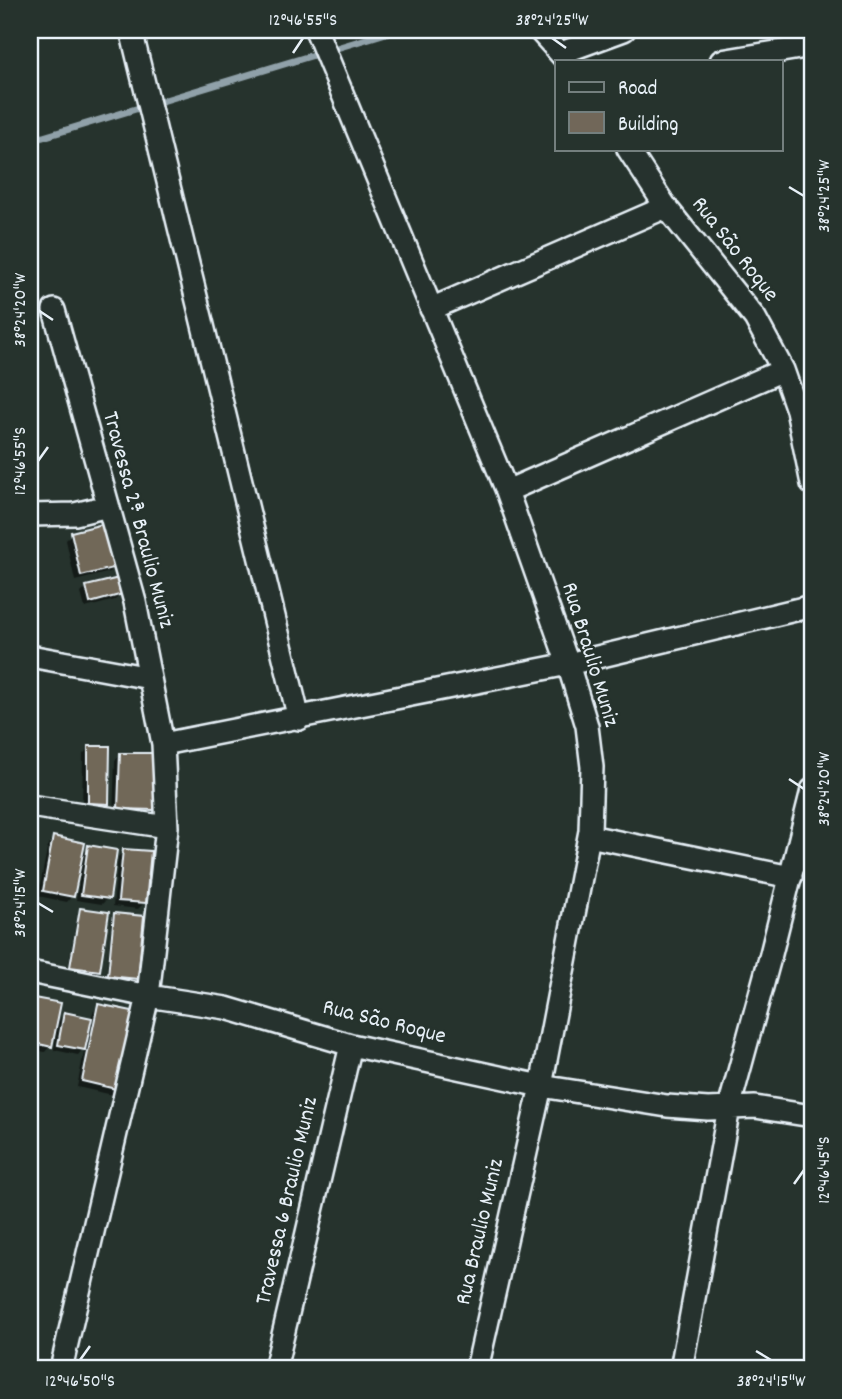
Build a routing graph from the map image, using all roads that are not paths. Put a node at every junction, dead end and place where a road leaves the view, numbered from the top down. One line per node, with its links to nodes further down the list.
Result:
1 (131, 30): 21 (street)
2 (539, 30): 6 (street)
3 (624, 30): 6 (street)
4 (322, 43): 10 (street, Rua Braulio Muniz)
5 (812, 46): 7 (street)
6 (564, 57)
7 (727, 60)
8 (629, 150): 9 (street, Rua São Roque)
9 (666, 207): 10 (street, Rua São Roque); 12 (street, Rua São Roque)
10 (431, 309): 14 (street, Rua Braulio Muniz)
11 (54, 310): 15 (street, Travessa 2ª Braulio Muniz)
12 (783, 370): 13 (street, Rua São Roque); 14 (street)
13 (812, 484)
14 (507, 491): 19 (street, Rua Braulio Muniz)
15 (108, 506): 16 (street); 20 (street, Travessa 2ª Braulio Muniz)
16 (30, 515)
17 (812, 606): 19 (street)
18 (30, 656): 20 (street)
19 (568, 664): 21 (street); 26 (street, Rua Braulio Muniz)
20 (150, 678): 22 (street, Travessa 2ª Braulio Muniz)
21 (299, 719): 22 (street)
22 (163, 744): 25 (street, Travessa 2ª Braulio Muniz)
23 (812, 790): 27 (street)
24 (30, 806): 25 (street)
25 (167, 827): 29 (street, Travessa 2ª Braulio Muniz)
26 (589, 836): 27 (street); 31 (street, Rua Braulio Muniz)
27 (790, 877): 32 (street)
28 (30, 972): 29 (street, Rua São Roque)
29 (148, 996): 30 (street, Rua São Roque); 34 (street, Travessa 2ª Braulio Muniz)
30 (351, 1045): 31 (street, Rua São Roque); 35 (street, Travessa 6 Braulio Muniz)
31 (541, 1086): 32 (street, Rua São Roque); 36 (street, Rua Braulio Muniz)
32 (729, 1108): 33 (street, Rua São Roque); 37 (street)
33 (812, 1116)
34 (61, 1369)
35 (275, 1369)
36 (477, 1369)
37 (681, 1369)

